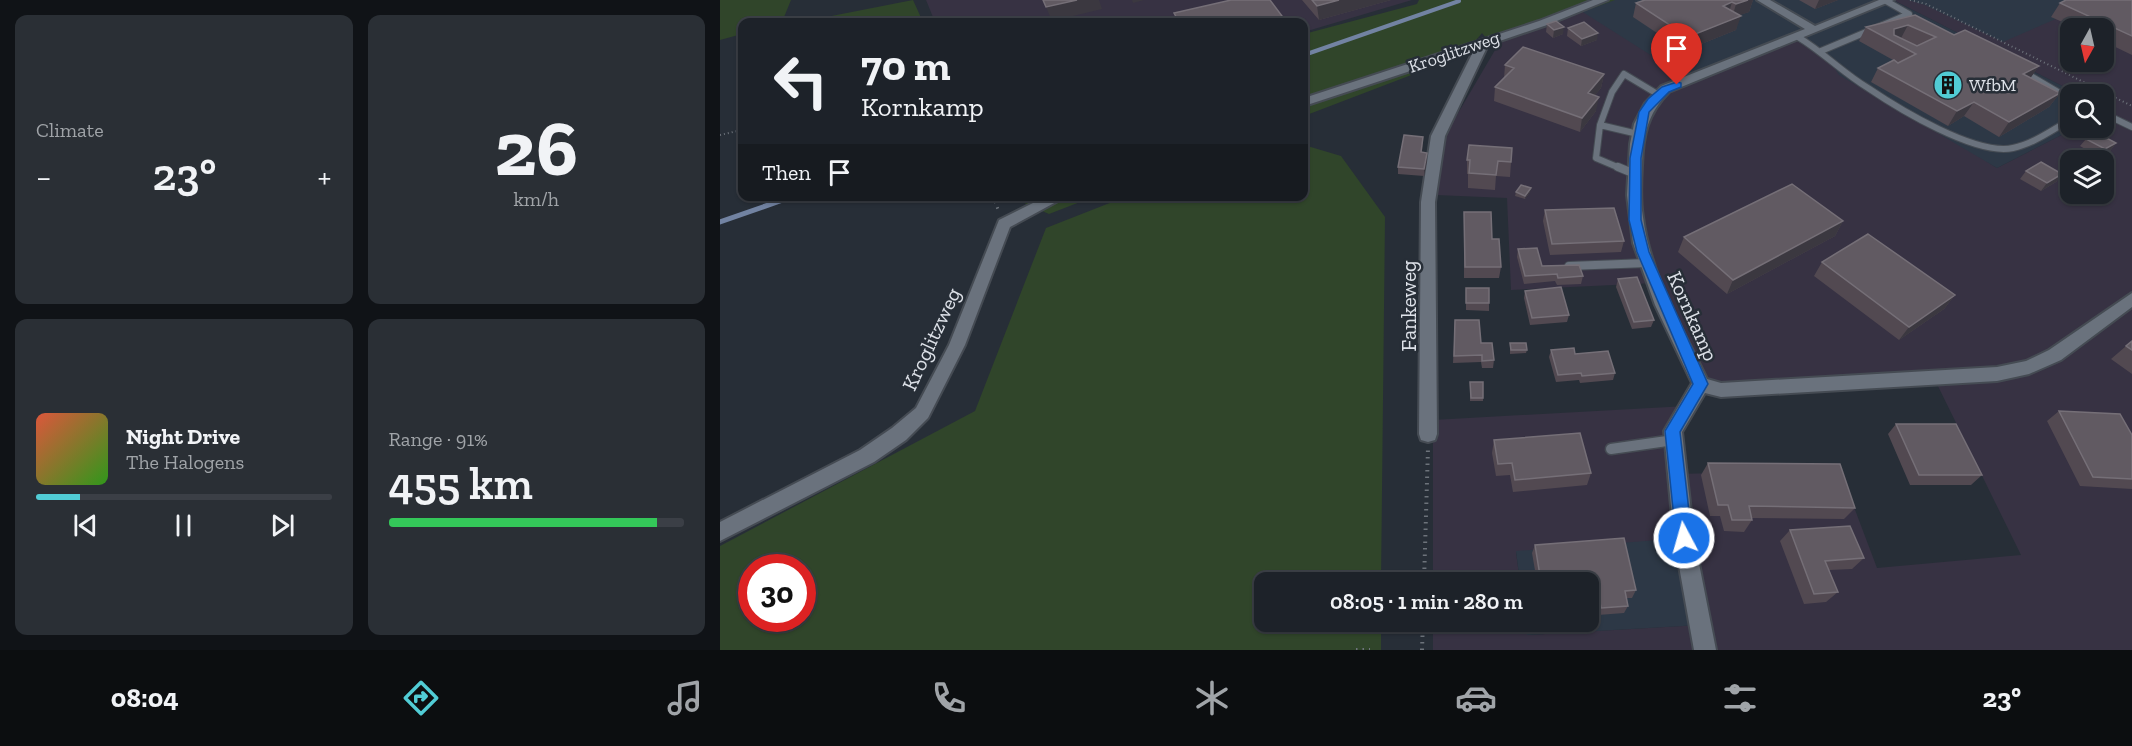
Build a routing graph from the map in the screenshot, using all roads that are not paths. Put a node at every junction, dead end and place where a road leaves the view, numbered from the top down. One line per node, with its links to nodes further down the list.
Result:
1 (1604, 0): 8 (street, Kroglitzweg)
2 (1762, 0): 6 (street)
3 (1887, 1): 4 (lane); 6 (street, Kornkamp)
4 (1909, 14): 5 (lane); 9 (lane)
5 (1919, 19)
6 (1814, 30): 7 (street, Kornkamp)
7 (1798, 37): 9 (lane); 12 (street, Kornkamp)
8 (1484, 42): 13 (street, Kroglitzweg); 25 (street, Fankeweg)
9 (1821, 51): 16 (lane)
10 (2017, 68): 11 (lane)
11 (2060, 93)
12 (1659, 95): 15 (lane); 18 (street, Kornkamp)
13 (1308, 101)
14 (2114, 118): 17 (lane)
15 (1600, 125): 18 (lane); 19 (lane)
16 (2060, 125)
17 (2132, 127)
18 (1638, 134): 19 (street, Kornkamp)
19 (1635, 174): 21 (street, Kornkamp)
20 (1050, 201): 28 (street, Kroglitzweg)
21 (1647, 262): 22 (lane); 24 (street, Kornkamp)
22 (1562, 266)
23 (2132, 299): 24 (street, Kornkamp)
24 (1701, 384): 26 (street)
25 (1428, 434)
26 (1674, 440): 27 (lane); 29 (street)
27 (1611, 449)
28 (720, 532)
29 (1706, 650)

